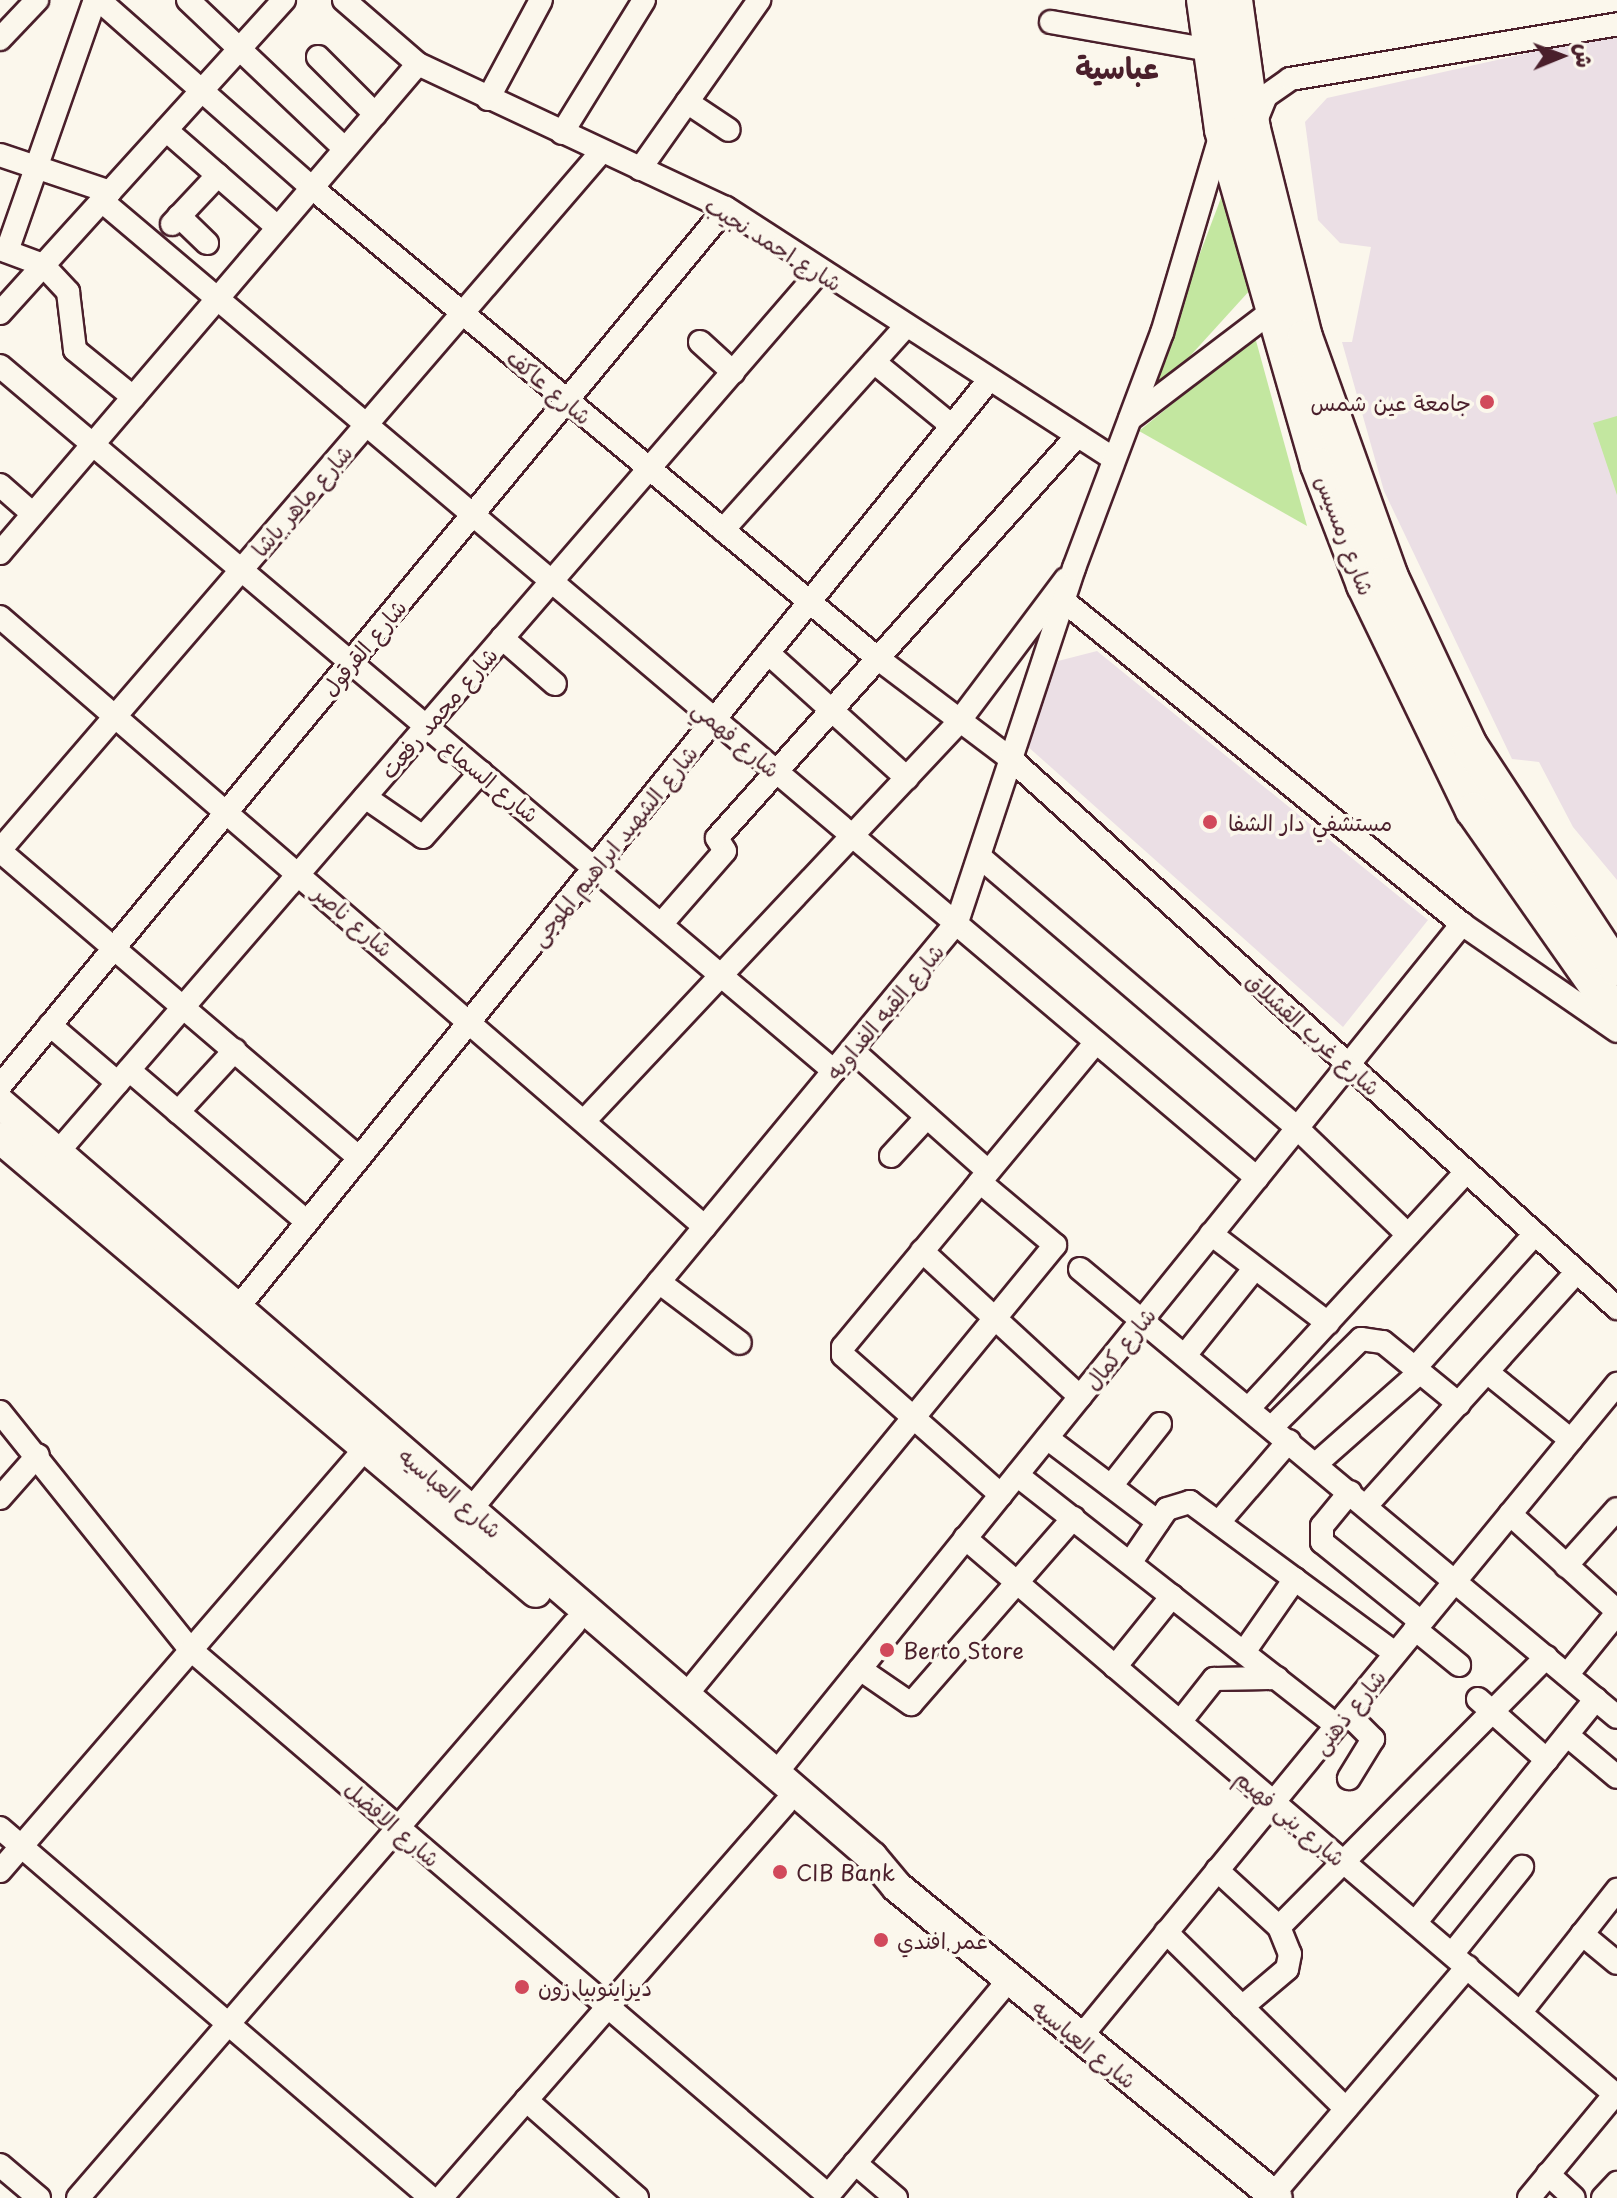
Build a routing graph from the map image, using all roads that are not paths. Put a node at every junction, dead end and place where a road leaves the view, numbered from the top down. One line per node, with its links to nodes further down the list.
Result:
1 (37, 0): 13 (street)
2 (97, 0): 18 (street, شارع عاكف); 29 (street)
3 (188, 0): 14 (street)
4 (284, 0): 14 (street)
5 (344, 0): 17 (street, شارع احمد نجيب)
6 (541, 0): 19 (street)
7 (644, 0): 25 (street)
8 (759, 0): 20 (street)
9 (1204, 0): 15 (main road, شارع رمسيس)
10 (1235, 0): 24 (main road, شارع رمسيس)
11 (1051, 22): 15 (street)
12 (1617, 24): 24 (street, شارع القبه الفداويه)
13 (0, 39)
14 (240, 49): 18 (street); 26 (street)
15 (1210, 50): 24 (main road, شارع رمسيس)
16 (318, 57): 21 (street)
17 (418, 64): 19 (street, شارع احمد نجيب); 21 (street)
18 (202, 91): 22 (street); 32 (street, شارع عاكف)
19 (488, 99): 25 (street, شارع احمد نجيب)
20 (687, 102): 23 (street); 30 (street)
21 (375, 114): 26 (street)
22 (166, 130): 31 (street); 33 (street)
23 (729, 130)
24 (1238, 130): 41 (main road, شارع رمسيس); 52 (street, شارع القبه الفداويه); 95 (main road, شارع رمسيس)
25 (562, 133): 27 (street, شارع احمد نجيب)
26 (344, 148): 32 (street)
27 (602, 151): 30 (street, شارع احمد نجيب); 43 (street, شارع ماهر باشا)
28 (0, 155): 29 (street)
29 (36, 167): 33 (street); 37 (street)
30 (640, 169): 34 (street, شارع احمد نجيب)
31 (218, 175): 35 (street); 36 (street)
32 (311, 187): 35 (street); 43 (street, شارع عاكف)
33 (106, 197): 38 (street); 40 (street, شارع فهمي)
34 (726, 208): 39 (street, شارع احمد نجيب); 51 (street, شارع القرقول)
35 (277, 227): 40 (street)
36 (207, 243)
37 (3, 250): 38 (street)
38 (43, 265): 42 (street); 50 (street)
39 (819, 272): 44 (street, شارع احمد نجيب); 48 (street, شارع محمد رفعت)
40 (217, 298): 50 (street); 53 (street, شارع فهمي)
41 (1272, 311): 52 (street, شارع القبه الفداويه); 98 (main road, شارع رمسيس)
42 (0, 313)
43 (462, 313): 51 (street, شارع عاكف); 53 (street, شارع ماهر باشا)
44 (905, 327): 46 (street); 49 (street, شارع احمد نجيب)
45 (700, 342): 48 (street)
46 (874, 362): 54 (street); 62 (street)
47 (0, 366): 56 (street, شارع السماع)
48 (733, 372): 58 (street, شارع محمد رفعت)
49 (989, 380): 54 (street, شارع الشهيد ابراهيم الموجى); 55 (street, شارع احمد نجيب)
50 (133, 397): 56 (street)
51 (567, 400): 58 (street, شارع عاكف); 61 (street, شارع القرقول)
52 (1129, 419): 57 (street, شارع القبه الفداويه)
53 (366, 425): 61 (street, شارع فهمي); 65 (street, شارع ماهر باشا)
54 (952, 426): 67 (street, شارع الشهيد ابراهيم الموجى)
55 (1077, 436): 57 (street, شارع احمد نجيب); 72 (street)
56 (93, 445): 60 (street); 65 (street, شارع السماع)
57 (1112, 458): 64 (street, شارع القبه الفداويه)
58 (650, 469): 62 (street, شارع عاكف); 66 (street, شارع محمد رفعت)
59 (0, 485): 60 (street)
60 (33, 514): 63 (street)
61 (472, 515): 66 (street, شارع فهمي); 73 (street, شارع القرقول)
62 (723, 530): 67 (street, شارع عاكف)
63 (0, 553)
64 (1074, 568): 68 (street, شارع القبه الفداويه); 78 (street)
65 (241, 570): 73 (street, شارع السماع); 76 (street, شارع ماهر باشا)
66 (552, 581): 70 (street, شارع محمد رفعت); 77 (street, شارع فهمي)
67 (809, 602): 71 (street, شارع الشهيد ابراهيم الموجى); 72 (street, شارع عاكف)
68 (1065, 602): 80 (street, شارع القبه الفداويه); 93 (street)
69 (0, 617): 76 (street, شارع ناصر)
70 (502, 638): 74 (street); 79 (street, شارع محمد رفعت)
71 (768, 653): 75 (street); 77 (street, شارع الشهيد ابراهيم الموجى)
72 (876, 657): 75 (street); 78 (street, شارع عاكف)
73 (350, 663): 79 (street, شارع السماع); 85 (street, شارع القرقول)
74 (555, 684)
75 (830, 708): 81 (street); 83 (street)
76 (115, 716): 85 (street, شارع ناصر); 87 (street, شارع ماهر باشا)
77 (714, 719): 81 (street, شارع فهمي); 89 (street, شارع الشهيد ابراهيم الموجى)
78 (957, 724): 80 (street, شارع عاكف); 83 (street)
79 (426, 727): 82 (street, شارع السماع); 84 (street, شارع محمد رفعت)
80 (1011, 759): 88 (street, شارع القبه الفداويه); 105 (street, شارع غرب القشلاق)
81 (775, 770): 86 (street, شارع فهمي); 91 (street)
82 (481, 772): 84 (street); 89 (street, شارع السماع)
83 (907, 778): 86 (street)
84 (365, 797): 90 (street, شارع محمد رفعت)
85 (227, 811): 90 (street, شارع ناصر); 94 (street, شارع القرقول)
86 (852, 836): 92 (street, شارع فهمي); 96 (street)
87 (0, 850): 94 (street)
88 (980, 857): 92 (street, شارع القبه الفداويه); 113 (street)
89 (596, 866): 91 (street, شارع السماع); 99 (street, شارع الشهيد ابراهيم الموجى)
90 (299, 873): 97 (street, شارع محمد رفعت); 99 (street, شارع ناصر)
91 (663, 922): 96 (street, شارع السماع)
92 (957, 922): 102 (street, شارع فهمي); 104 (street, شارع القبه الفداويه)
93 (1462, 924): 101 (street); 105 (street, شارع كمال)
94 (116, 945): 97 (street); 100 (street, شارع القرقول)
95 (1617, 969)
96 (724, 973): 106 (street, شارع السماع); 111 (street)
97 (184, 1006): 103 (street); 107 (street, شارع محمد رفعت)
98 (1617, 1016)
99 (471, 1020): 111 (street, شارع ناصر); 116 (street, شارع الشهيد ابراهيم الموجى)
100 (50, 1025): 107 (street); 108 (street, شارع القرقول)
101 (1617, 1031)
102 (1096, 1042): 118 (street); 119 (street, شارع فهمي)
103 (235, 1050): 109 (street); 116 (street)
104 (852, 1050): 106 (street, شارع القبه الفداويه); 110 (street)
105 (1348, 1064): 113 (street, شارع كمال); 117 (street, شارع غرب القشلاق)
106 (834, 1071): 121 (street, شارع القبه الفداويه)
107 (124, 1076): 109 (street); 114 (street, شارع محمد رفعت)
108 (0, 1086)
109 (178, 1112): 120 (street)
110 (927, 1117): 115 (street); 118 (street)
111 (586, 1119): 121 (street, شارع ناصر)
112 (4, 1122): 114 (main road, شارع العباسيه); 148 (main road, شارع العباسيه)
113 (1297, 1128): 119 (street, شارع كمال); 124 (street)
114 (57, 1153): 131 (main road, شارع العباسيه)
115 (891, 1156)
116 (359, 1158): 120 (street, شارع الشهيد ابراهيم الموجى)
117 (1466, 1172): 123 (street, شارع غرب القشلاق); 124 (street)
118 (984, 1176): 125 (street); 132 (street)
119 (1257, 1178): 122 (street, شارع كمال)
120 (307, 1222): 131 (street, شارع الشهيد ابراهيم الموجى)
121 (705, 1227): 129 (street, شارع القبه الفداويه)
122 (1211, 1234): 126 (street); 133 (street, شارع كمال)
123 (1535, 1234): 128 (street, شارع غرب القشلاق); 137 (street)
124 (1408, 1235): 134 (street)
125 (922, 1251): 132 (street); 144 (street)
126 (1255, 1268): 134 (street); 136 (street)
127 (1080, 1269): 133 (street)
128 (1577, 1272): 130 (street, شارع غرب القشلاق); 138 (street)
129 (659, 1282): 135 (street); 157 (street, شارع القبه الفداويه)
130 (1617, 1308)
131 (236, 1310): 148 (main road, شارع العباسيه)
132 (994, 1319): 140 (street); 144 (street)
133 (1143, 1319): 136 (street); 140 (street, شارع كمال)
134 (1328, 1323): 142 (street)
135 (740, 1343)
136 (1186, 1354): 142 (street)
137 (1417, 1370): 141 (street); 146 (street); 151 (street)
138 (1487, 1372): 141 (street); 149 (street)
139 (1617, 1384): 149 (street, شارع ذهنى)
140 (1080, 1397): 147 (street, شارع كمال)
141 (1459, 1404): 156 (street)
142 (1249, 1408): 146 (street)
143 (0, 1412): 150 (street, شارع الافضل)
144 (914, 1417): 154 (street); 182 (street)
145 (1160, 1424): 153 (street)
146 (1280, 1434): 151 (street); 162 (street)
147 (1047, 1438): 152 (street, شارع كمال); 153 (street)
148 (372, 1440): 157 (main road, شارع العباسيه); 171 (main road, شارع العباسيه); 173 (street)
149 (1571, 1440): 159 (street, شارع ذهنى)
150 (38, 1455): 155 (street); 173 (street, شارع الافضل)
151 (1316, 1464): 156 (street)
152 (1017, 1475): 154 (street, شارع كمال); 160 (street)
153 (1111, 1486): 161 (street)
154 (1001, 1495): 163 (street, شارع كمال)
155 (0, 1498)
156 (1358, 1499): 167 (street); 172 (street)
157 (472, 1508): 182 (main road, شارع العباسيه)
158 (1617, 1509): 165 (street)
159 (1510, 1514): 165 (street); 167 (street, شارع ذهنى)
160 (1073, 1518): 164 (street); 168 (street)
161 (1158, 1522): 162 (street); 164 (street)
162 (1219, 1522): 166 (street)
163 (965, 1538): 168 (street, شارع بنى فهيم); 179 (street, شارع كمال)
164 (1130, 1563): 169 (street)
165 (1566, 1566): 170 (street)
166 (1295, 1579): 174 (street); 175 (street)
167 (1455, 1581): 172 (street, شارع ذهنى); 176 (street)
168 (1017, 1582): 178 (street, شارع بنى فهيم); 179 (street)
169 (1172, 1596): 174 (street); 178 (street)
170 (1617, 1612): 180 (street)
171 (574, 1624): 194 (main road, شارع العباسيه); 195 (street)
172 (1418, 1626): 175 (street, شارع ذهنى); 177 (street)
173 (191, 1650): 195 (street, شارع الافضل); 197 (street)
174 (1244, 1652): 181 (street)
175 (1395, 1653): 186 (street, شارع ذهنى)
176 (1546, 1657): 180 (street); 184 (street)
177 (1459, 1665)
178 (1115, 1667): 187 (street, شارع بنى فهيم)
179 (860, 1669): 190 (street, شارع كمال)
180 (1567, 1675): 183 (street)
181 (1277, 1678): 186 (street); 187 (street)
182 (686, 1695): 190 (main road, شارع العباسيه)
183 (1596, 1699): 185 (street); 188 (street)
184 (1486, 1705): 189 (street); 198 (street)
185 (1617, 1717)
186 (1342, 1719): 192 (street); 193 (street, شارع ذهنى)
187 (1180, 1722): 193 (street, شارع بنى فهيم)
188 (1567, 1735): 189 (street); 191 (street)
189 (1547, 1760): 204 (street)
190 (776, 1773): 202 (main road, شارع العباسيه)
191 (1617, 1777)
192 (1349, 1778)
193 (1273, 1802): 198 (street, شارع بنى فهيم); 200 (street, شارع ذهنى)
194 (785, 1804): 202 (main road, شارع العباسيه); 211 (street)
195 (398, 1827): 211 (street, شارع الافضل); 214 (street)
196 (0, 1828): 197 (street)
197 (21, 1847): 201 (street); 214 (street)
198 (1344, 1863): 204 (street, شارع بنى فهيم); 205 (street)
199 (1522, 1867): 208 (street)
200 (1217, 1870): 205 (street); 206 (street, شارع ذهنى)
201 (0, 1871)
202 (896, 1886): 210 (main road, شارع العباسيه)
203 (1617, 1890): 207 (street)
204 (1415, 1923): 208 (street, شارع بنى فهيم)
205 (1279, 1927): 212 (street)
206 (1166, 1932): 212 (street); 215 (street, شارع ذهنى)
207 (1582, 1934): 209 (street); 213 (street)
208 (1459, 1961): 213 (street, شارع بنى فهيم); 218 (street)
209 (1617, 1963)
210 (1009, 1980): 215 (main road, شارع العباسيه); 219 (street)
211 (608, 2006): 217 (street); 223 (street, شارع الافضل)
212 (1242, 2007): 218 (street)
213 (1520, 2013): 216 (street, شارع بنى فهيم)
214 (229, 2024): 226 (street); 227 (street)
215 (1079, 2039): 224 (main road, شارع العباسيه)
216 (1616, 2095): 221 (street)
217 (526, 2100): 228 (street); 229 (street)
218 (1346, 2109): 224 (street)
219 (855, 2163): 223 (street); 230 (street)
220 (0, 2165): 225 (street)
221 (1548, 2174): 231 (street); 232 (street)
222 (1617, 2183): 233 (street)
223 (827, 2196)
224 (1273, 2197)
225 (39, 2198)
226 (78, 2198)
227 (431, 2198)
228 (441, 2198)
229 (637, 2198)
230 (896, 2198)
231 (1529, 2198)
232 (1574, 2198)
233 (1603, 2198)

